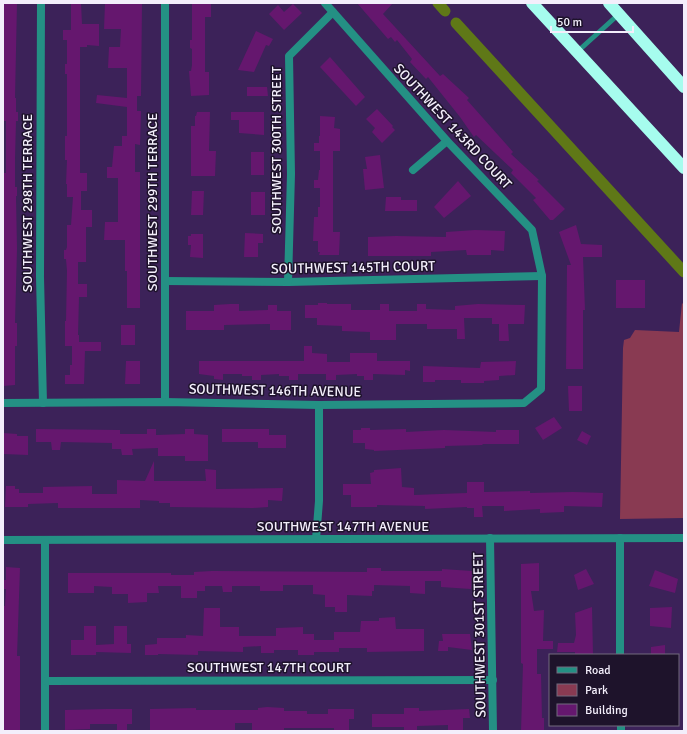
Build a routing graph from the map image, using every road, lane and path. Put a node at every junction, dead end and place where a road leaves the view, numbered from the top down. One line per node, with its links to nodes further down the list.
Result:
1 (41, 3): 19 (street, SOUTHWEST 298TH TERRACE)
2 (166, 3): 14 (street, SOUTHWEST 299TH TERRACE)
3 (325, 3): 6 (street, SOUTHWEST 143RD COURT)
4 (532, 3): 8 (highway)
5 (609, 3): 7 (highway)
6 (333, 12): 10 (street, SOUTHWEST 143RD COURT); 15 (street, SOUTHWEST 300TH STREET)
7 (619, 14): 8 (lane); 9 (highway)
8 (577, 52): 11 (highway)
9 (684, 87)
10 (447, 141): 12 (street); 13 (street, SOUTHWEST 143RD COURT)
11 (684, 168)
12 (413, 170)
13 (542, 276): 15 (street, SOUTHWEST 145TH COURT); 16 (street, SOUTHWEST 143RD COURT)
14 (165, 281): 15 (street, SOUTHWEST 145TH COURT); 17 (street, SOUTHWEST 299TH TERRACE)
15 (288, 282)
16 (541, 389): 20 (street, SOUTHWEST 146TH AVENUE)
17 (165, 402): 19 (street, SOUTHWEST 146TH AVENUE); 20 (street, SOUTHWEST 146TH AVENUE)
18 (3, 403): 19 (street, SOUTHWEST 146TH AVENUE)
19 (43, 403)
20 (319, 405): 24 (street)
21 (490, 538): 22 (street, SOUTHWEST 147TH AVENUE); 24 (street, SOUTHWEST 147TH AVENUE); 28 (street, SOUTHWEST 301ST STREET)
22 (620, 538): 23 (street, SOUTHWEST 147TH AVENUE); 27 (street)
23 (684, 538)
24 (316, 539): 26 (street, SOUTHWEST 147TH AVENUE)
25 (3, 540): 26 (street, SOUTHWEST 147TH AVENUE)
26 (45, 540): 29 (street)
27 (620, 654)
28 (493, 680): 29 (street, SOUTHWEST 147TH COURT); 31 (street, SOUTHWEST 301ST STREET)
29 (46, 681): 30 (street)
30 (46, 731)
31 (493, 731)

